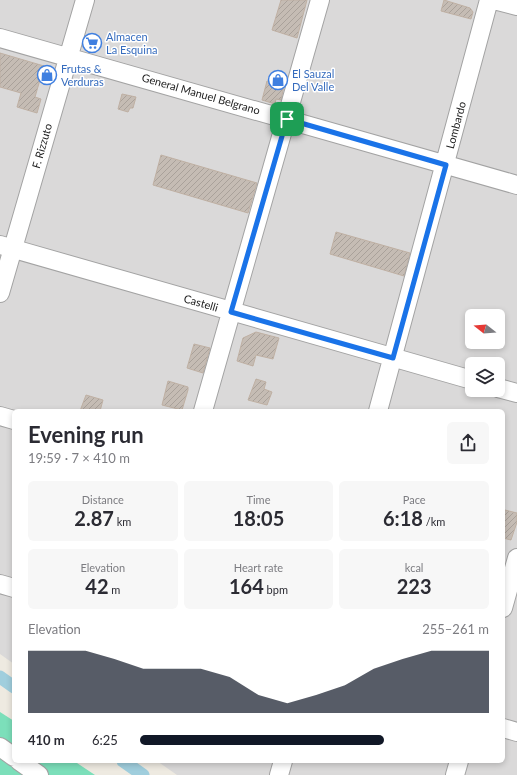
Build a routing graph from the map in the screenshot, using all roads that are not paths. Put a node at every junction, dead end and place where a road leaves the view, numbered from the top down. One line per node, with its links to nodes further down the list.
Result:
1 (85, 0): 7 (street, F. Rizzuto)
2 (320, 0): 8 (street)
3 (489, 0): 9 (street, Lombardo)
4 (494, 0): 5 (street)
5 (517, 6)
6 (0, 38): 7 (street, General Manuel Belgrano)
7 (68, 57): 8 (street, General Manuel Belgrano); 11 (street, F. Rizzuto)
8 (287, 119): 9 (street, General Manuel Belgrano); 13 (street)
9 (446, 165): 10 (street, General Manuel Belgrano); 14 (street, Lombardo)
10 (517, 185)
11 (6, 247): 12 (street, F. Rizzuto); 13 (street, Castelli)
12 (0, 293)
13 (231, 312): 14 (street, Castelli); 18 (street)
14 (393, 358): 15 (street, Castelli); 19 (street, Lombardo)
15 (465, 378)
16 (505, 390): 17 (street)
17 (517, 393)
18 (204, 409)
19 (379, 409)
20 (0, 416): 21 (street)
21 (12, 419)
22 (513, 561): 25 (street)
23 (0, 584): 24 (street)
24 (12, 587)
25 (505, 599)
26 (505, 729): 27 (street)
27 (517, 732)
28 (0, 747): 29 (street)
29 (12, 756)
30 (22, 763): 33 (street)
31 (282, 763): 34 (street)
32 (458, 763): 35 (street)
33 (39, 775)
34 (279, 775)
35 (455, 775)

